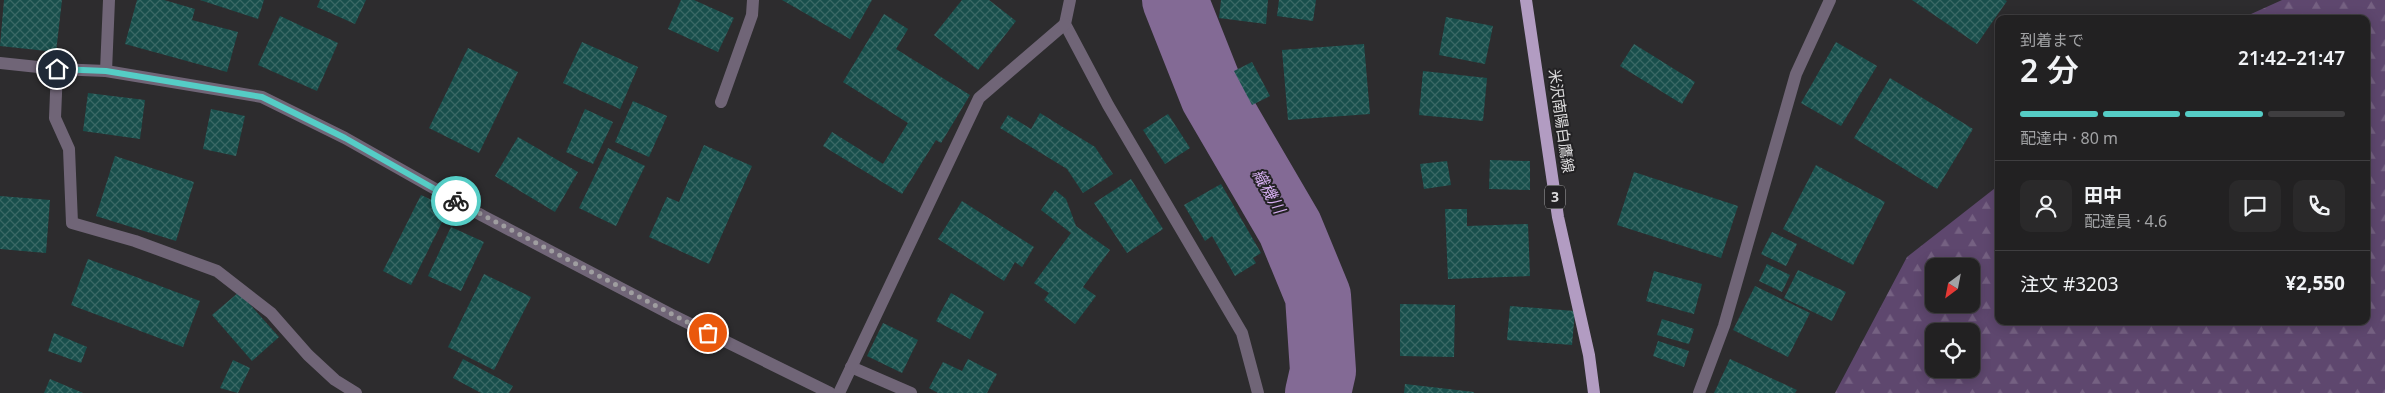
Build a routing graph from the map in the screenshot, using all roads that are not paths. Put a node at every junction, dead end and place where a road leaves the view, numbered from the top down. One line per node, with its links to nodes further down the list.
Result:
1 (109, 0): 9 (street)
2 (754, 0): 10 (street)
3 (1070, 0): 6 (street)
4 (1526, 0): 17 (main road, 米沢南陽白鷹線 / 3)
5 (1830, 0): 18 (street)
6 (1065, 24): 11 (street); 16 (street)
7 (0, 63): 8 (street)
8 (57, 69): 9 (street); 12 (street)
9 (106, 71): 13 (street)
10 (721, 102)
11 (852, 367): 14 (street); 15 (street)
12 (356, 393)
13 (830, 393)
14 (839, 393)
15 (911, 393)
16 (1258, 393)
17 (1594, 393)
18 (1699, 393)

